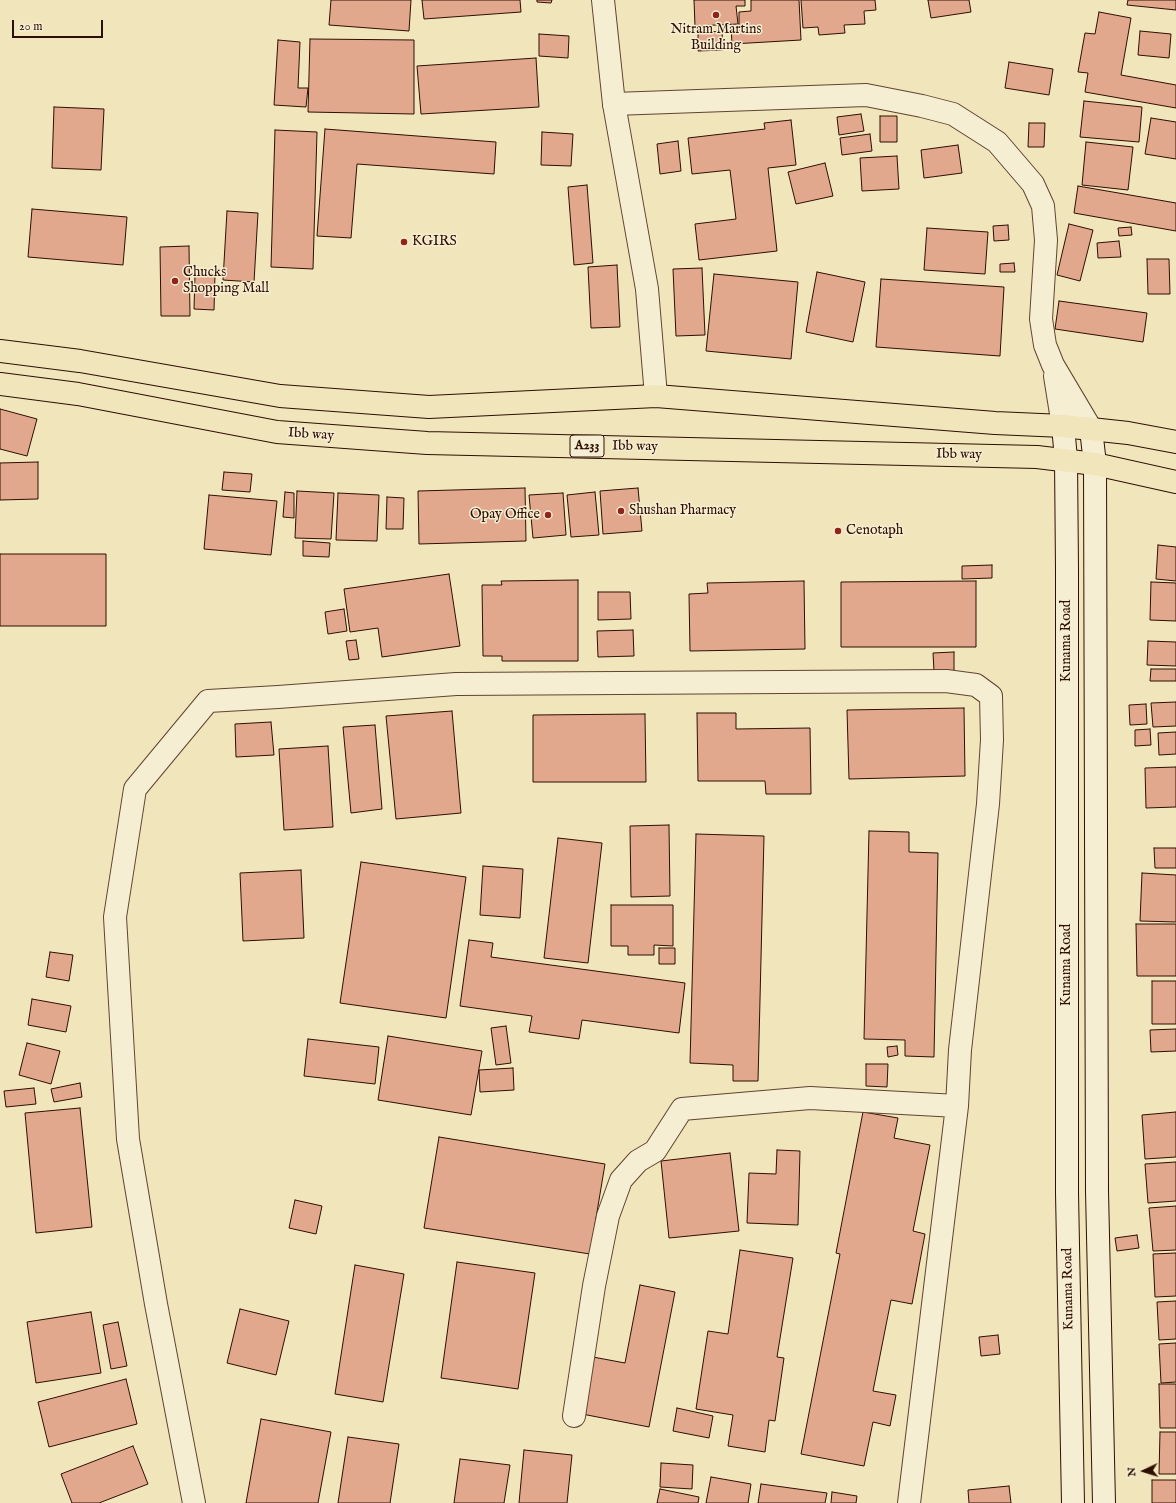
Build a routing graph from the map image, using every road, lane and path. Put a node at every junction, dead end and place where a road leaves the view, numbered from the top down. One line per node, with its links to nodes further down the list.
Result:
1 (603, 0): 2 (street)
2 (614, 104): 4 (street); 6 (street)
3 (0, 351): 6 (highway)
4 (1053, 365): 7 (street, Kunama Road); 8 (street)
5 (0, 384): 10 (highway, Ibb way / A233)
6 (656, 396): 7 (highway)
7 (1063, 426): 8 (highway); 10 (street, Kunama Road)
8 (1091, 429): 9 (highway); 11 (street, Kunama Road)
9 (1176, 442)
10 (1066, 459): 11 (highway, Ibb way / A233); 17 (street, Kunama Road)
11 (1095, 464): 12 (highway, Ibb way / A233); 18 (street, Kunama Road)
12 (1176, 482)
13 (958, 1106): 14 (street); 15 (street); 16 (street)
14 (574, 1416)
15 (194, 1503)
16 (909, 1503)
17 (1073, 1503)
18 (1104, 1503)

